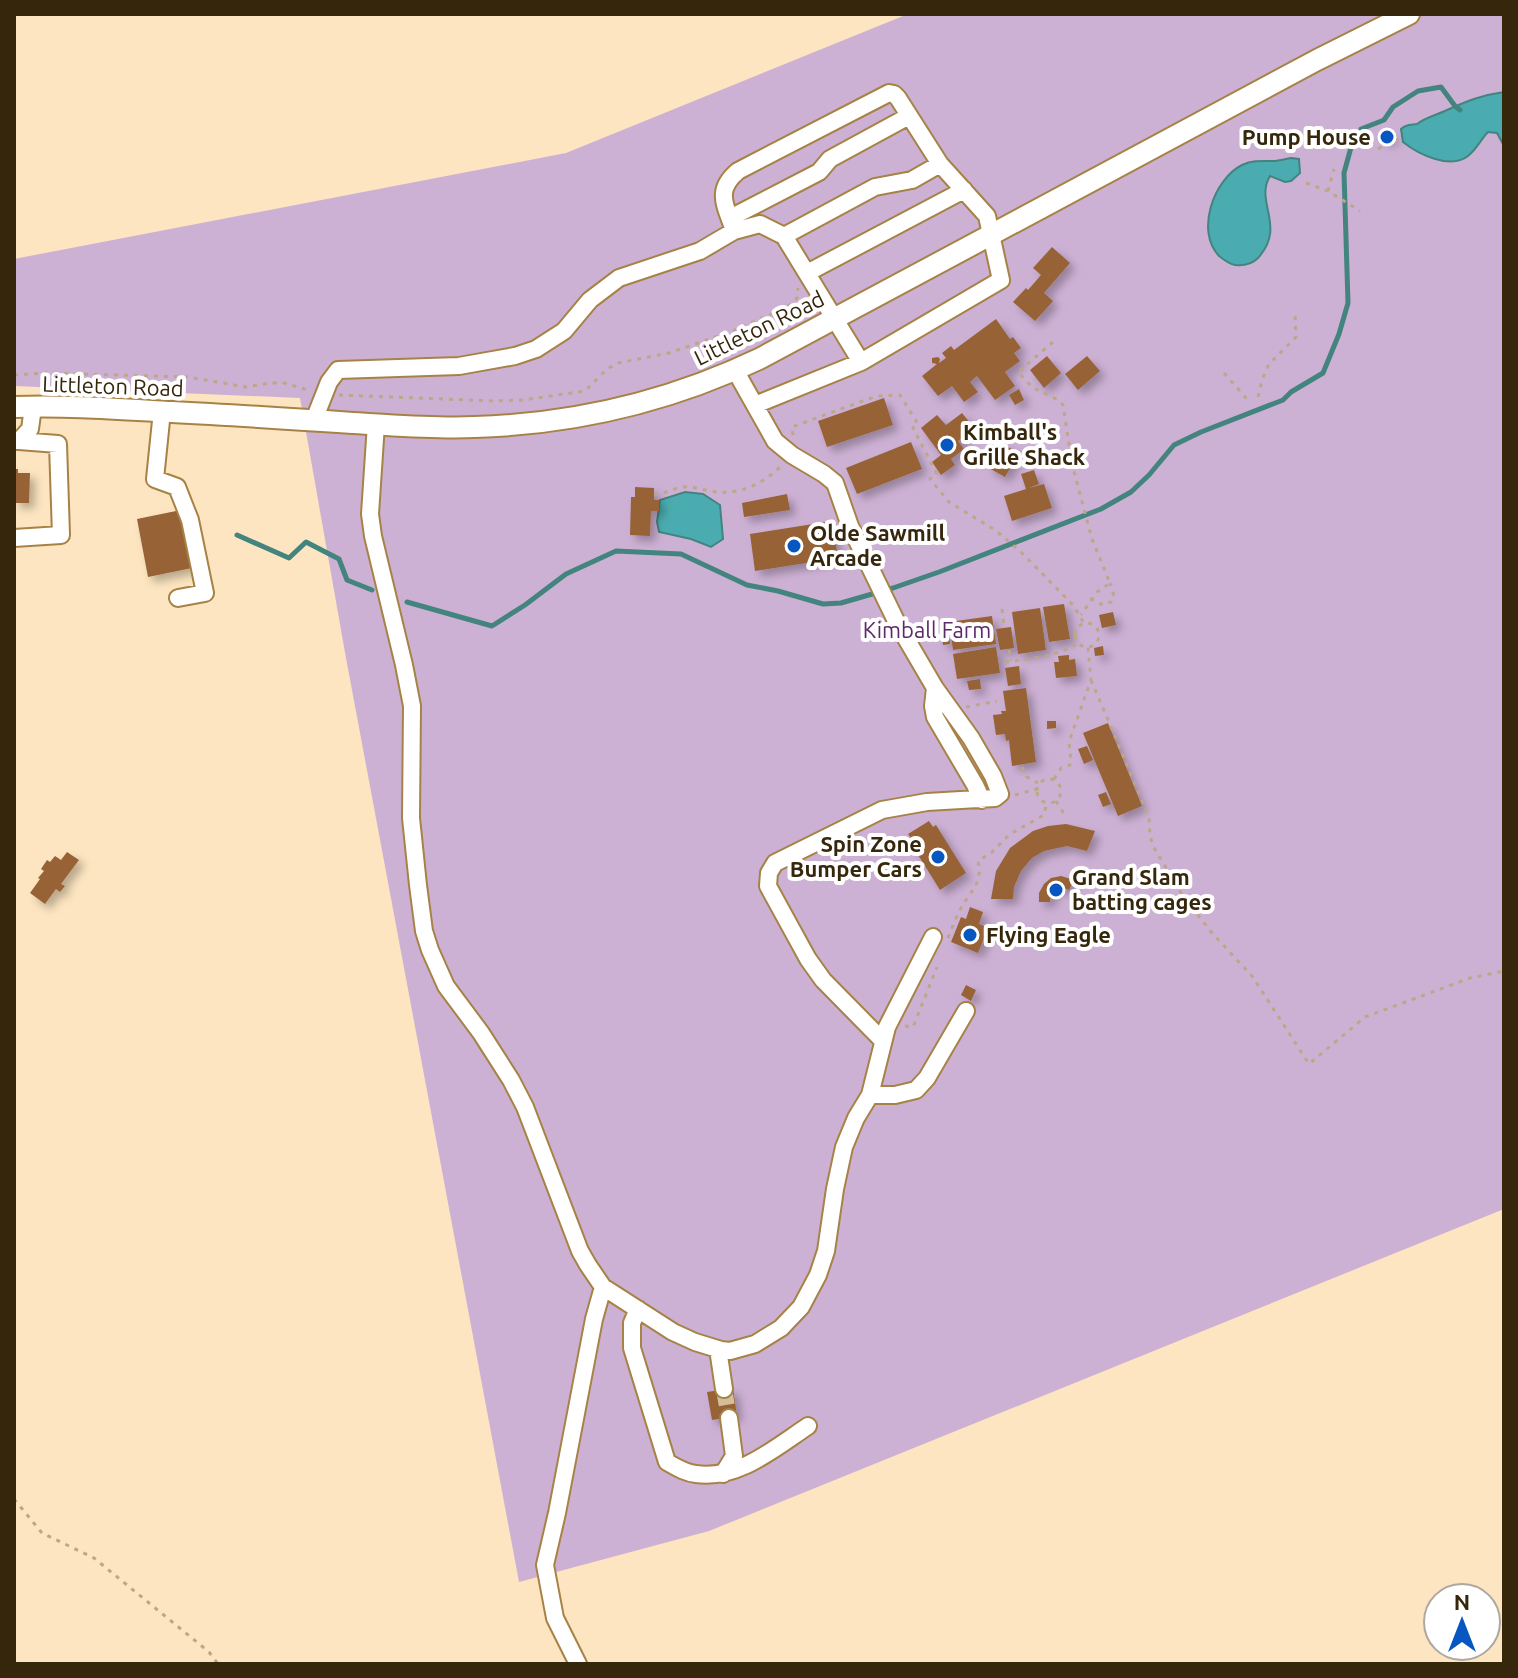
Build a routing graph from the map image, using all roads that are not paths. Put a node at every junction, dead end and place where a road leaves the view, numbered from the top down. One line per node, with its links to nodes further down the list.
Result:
1 (1409, 14): 6 (main road, Littleton Road)
2 (909, 116): 3 (lane); 5 (lane); 5 (lane)
3 (940, 164): 4 (lane); 7 (lane)
4 (964, 190): 6 (lane); 8 (lane)
5 (732, 225): 7 (lane); 15 (lane)
6 (991, 235): 9 (main road, Littleton Road); 10 (lane)
7 (784, 236): 8 (lane)
8 (807, 273): 9 (lane)
9 (835, 318): 10 (lane); 11 (main road, Littleton Road)
10 (861, 362): 12 (lane)
11 (735, 370): 12 (lane); 16 (main road, Littleton Road)
12 (755, 405): 20 (lane)
13 (23, 407): 14 (main road, Littleton Road); 17 (lane)
14 (162, 411): 15 (main road, Littleton Road); 19 (lane)
15 (314, 420): 16 (main road, Littleton Road)
16 (376, 424): 26 (lane)
17 (16, 441): 18 (lane)
18 (14, 538)
19 (178, 598)
20 (935, 688): 21 (lane); 21 (lane)
21 (982, 800): 24 (lane)
22 (940, 938): 24 (lane)
23 (966, 1011): 25 (lane)
24 (883, 1041): 25 (lane)
25 (870, 1095): 28 (lane)
26 (603, 1287): 27 (lane); 33 (lane)
27 (638, 1309): 28 (lane); 32 (lane)
28 (718, 1349): 29 (lane)
29 (724, 1389)
30 (729, 1418): 32 (lane)
31 (808, 1426): 32 (lane)
32 (723, 1474)
33 (578, 1664)

